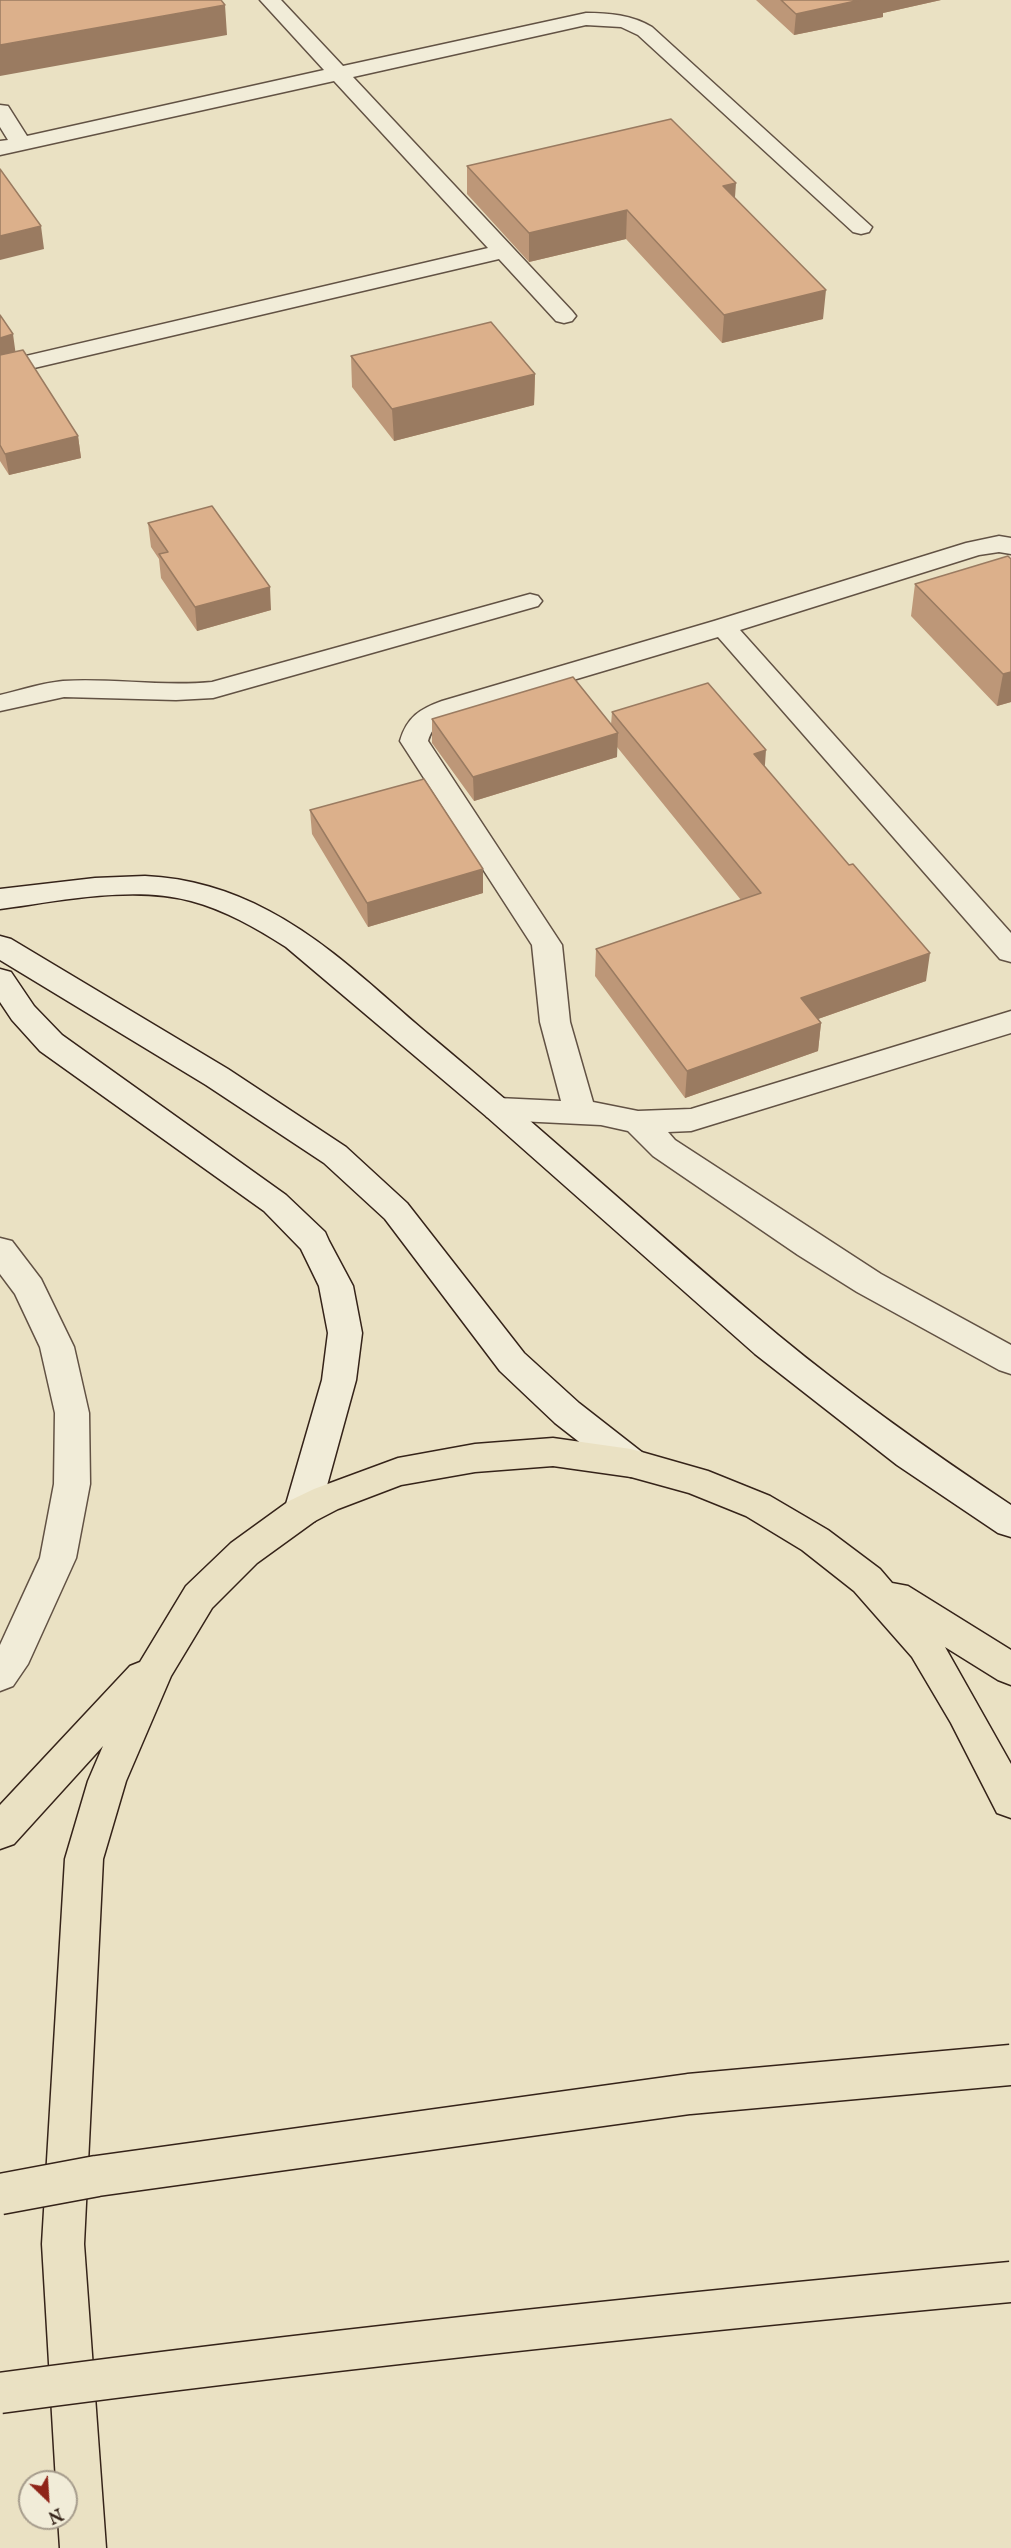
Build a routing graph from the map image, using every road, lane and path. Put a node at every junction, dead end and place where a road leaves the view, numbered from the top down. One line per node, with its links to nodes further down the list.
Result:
1 (270, 0): 2 (street)
2 (339, 74): 4 (street); 5 (street); 6 (street)
3 (0, 111): 4 (street)
4 (10, 146)
5 (861, 227)
6 (504, 251): 7 (street); 8 (street)
7 (564, 316)
8 (0, 369)
9 (1011, 546): 11 (street)
10 (530, 601): 12 (lane)
11 (723, 627): 15 (street); 19 (street)
12 (0, 704)
13 (0, 899): 18 (street)
14 (0, 946): 23 (street)
15 (1011, 952)
16 (0, 980): 24 (street)
17 (1011, 1022): 20 (street)
18 (498, 1109): 19 (street); 25 (street)
19 (579, 1113): 20 (street)
20 (638, 1122): 22 (street)
21 (0, 1250): 29 (street)
22 (1011, 1362)
23 (631, 1463): 24 (main road); 26 (main road)
24 (302, 1511): 27 (main road)
25 (1011, 1523)
26 (867, 1580): 28 (main road); 30 (main road)
27 (164, 1654): 31 (main road); 36 (main road)
28 (1011, 1669)
29 (0, 1675)
30 (1011, 1801)
31 (0, 1832)
32 (1011, 2065): 33 (main road, bridge)
33 (0, 2194)
34 (1011, 2282): 35 (main road, bridge)
35 (0, 2393)
36 (83, 2548)

